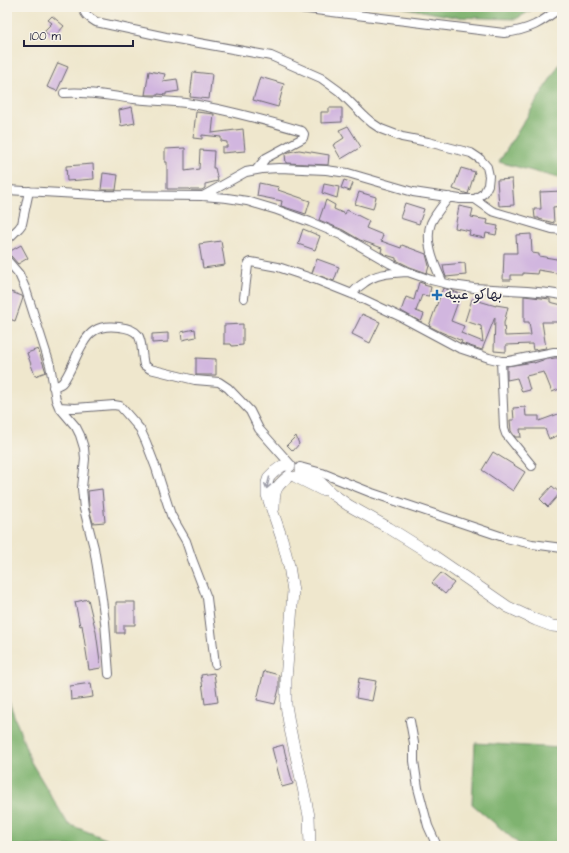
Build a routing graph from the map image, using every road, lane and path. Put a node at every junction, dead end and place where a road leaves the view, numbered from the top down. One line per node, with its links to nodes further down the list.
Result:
1 (84, 7): 10 (street)
2 (291, 7): 3 (street)
3 (561, 7)
4 (64, 93): 5 (street)
5 (256, 170): 8 (street); 9 (street)
6 (7, 190): 7 (street)
7 (29, 191): 8 (street); 12 (street)
8 (203, 196): 14 (street)
9 (450, 197): 10 (street); 15 (street)
10 (475, 199): 11 (street)
11 (562, 230)
12 (7, 240)
13 (7, 260): 21 (street)
14 (408, 272): 15 (street); 16 (street)
15 (443, 283): 17 (street)
16 (352, 294): 18 (street); 20 (street)
17 (562, 295)
18 (244, 298)
19 (562, 352): 20 (street)
20 (500, 361): 23 (street)
21 (53, 387): 22 (street); 24 (street)
22 (59, 408): 27 (street); 28 (street)
23 (532, 466)
24 (294, 470): 25 (street); 26 (main road); 30 (main road)
25 (562, 548)
26 (562, 626)
27 (215, 664)
28 (109, 674)
29 (410, 720): 31 (street)
30 (310, 846)
31 (437, 846)

